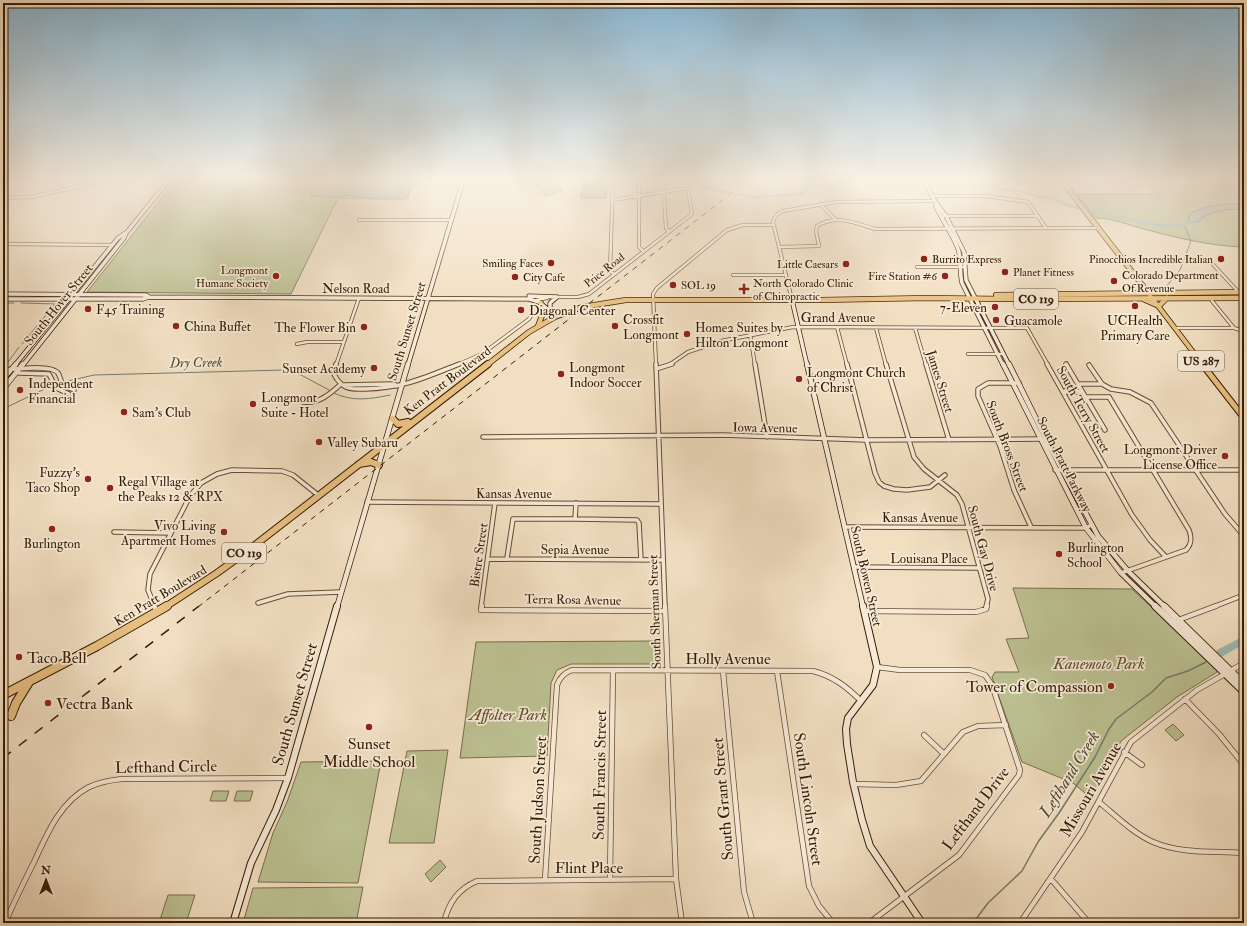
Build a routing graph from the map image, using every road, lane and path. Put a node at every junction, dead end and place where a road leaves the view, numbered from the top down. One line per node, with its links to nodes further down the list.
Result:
1 (133, 224): 18 (street, South Hover Street)
2 (451, 224): 44 (street, South Sunset Street)
3 (612, 224): 29 (street)
4 (639, 224): 24 (street)
5 (666, 224): 19 (street)
6 (679, 224): 19 (street, Price Road)
7 (820, 224): 23 (street)
8 (861, 224): 16 (street)
9 (945, 224): 16 (street, South Pratt Parkway)
10 (950, 224): 17 (street, South Pratt Parkway)
11 (1043, 224): 14 (street)
12 (1096, 224): 15 (highway, US 287)
13 (773, 225): 23 (street, South Bowen Street); 52 (street)
14 (1046, 228): 15 (street); 17 (street)
15 (1099, 228): 32 (highway, US 287)
16 (947, 229): 17 (street); 27 (street, South Pratt Parkway)
17 (952, 229): 28 (street, South Pratt Parkway)
18 (127, 232): 21 (street, South Hover Street); 22 (street, South Hover Street)
19 (669, 232): 24 (street, Price Road)
20 (3, 244): 21 (street)
21 (113, 245): 22 (street); 37 (street, South Hover Street)
22 (118, 245): 38 (street, South Hover Street)
23 (778, 247): 31 (street, South Bowen Street)
24 (643, 252): 29 (street, Price Road)
25 (1208, 259): 33 (street)
26 (917, 267): 27 (street)
27 (960, 267): 28 (street); 42 (street, South Pratt Parkway)
28 (966, 267): 42 (street, South Pratt Parkway)
29 (614, 274): 41 (street, Price Road)
30 (733, 275): 31 (street)
31 (785, 275): 54 (street, South Bowen Street)
32 (1140, 281): 34 (highway); 35 (highway, US 287); 36 (highway)
33 (1241, 292): 36 (highway, CO 119); 49 (street)
34 (1132, 293): 35 (highway, Ken Pratt Boulevard / CO 119); 42 (highway, Ken Pratt Boulevard / CO 119)
35 (1148, 293): 36 (highway, CO 119); 47 (highway, US 287)
36 (1164, 293)
37 (73, 295): 38 (street, Nelson Road); 39 (street, Nelson Road); 50 (street, South Hover Street)
38 (79, 295): 40 (street, Nelson Road); 51 (street, South Hover Street)
39 (3, 296): 50 (street, Nelson Road)
40 (149, 297): 43 (street, Nelson Road); 51 (street, Nelson Road)
41 (557, 297): 45 (street); 53 (street, Price Road); 59 (street)
42 (971, 297): 46 (highway, Ken Pratt Boulevard / CO 119); 54 (highway, Ken Pratt Boulevard / CO 119); 66 (street, South Pratt Parkway)
43 (359, 298): 44 (street, Nelson Road); 72 (street)
44 (429, 298): 45 (street, Nelson Road); 89 (street, South Sunset Street)
45 (516, 298): 53 (street, Nelson Road)
46 (1137, 298): 47 (highway, Ken Pratt Boulevard / CO 119); 57 (highway)
47 (1152, 298): 48 (highway, CO 119); 57 (main road, US 287)
48 (1167, 298): 49 (highway, CO 119); 57 (highway)
49 (1244, 298)
50 (70, 299): 51 (street, Nelson Road); 81 (street, South Hover Street)
51 (76, 299): 82 (street, South Hover Street)
52 (653, 299): 54 (highway, Ken Pratt Boulevard / CO 119); 60 (highway, Ken Pratt Boulevard / CO 119); 79 (street, South Sherman Street)
53 (536, 300): 56 (street, Nelson Road)
54 (792, 300): 62 (street, South Bowen Street)
55 (1212, 301): 69 (street)
56 (542, 303): 59 (street, Nelson Road); 61 (highway)
57 (1159, 306): 68 (main road, US 287)
58 (532, 308): 89 (street)
59 (550, 310): 60 (street, Nelson Road)
60 (556, 316): 61 (highway, Ken Pratt Boulevard / CO 119)
61 (538, 326): 101 (highway, Ken Pratt Boulevard / CO 119)
62 (798, 327): 63 (street, Grand Avenue); 70 (street, Grand Avenue); 106 (street, South Bowen Street)
63 (837, 328): 64 (street, Grand Avenue); 110 (street)
64 (876, 328): 65 (street, Grand Avenue); 111 (street, South Gay Drive)
65 (915, 328): 66 (street, Grand Avenue); 112 (street, James Street)
66 (987, 328): 67 (street, Grand Avenue); 75 (street, South Pratt Parkway); 76 (street, South Pratt Parkway)
67 (1027, 328): 93 (street, South Terry Street)
68 (1175, 328): 69 (street); 99 (main road, US 287)
69 (1234, 328): 71 (street)
70 (750, 334): 79 (street, Grand Avenue); 105 (street)
71 (1244, 335)
72 (343, 342): 73 (street); 86 (street)
73 (297, 344)
74 (968, 354): 75 (street)
75 (997, 354): 76 (street); 84 (street, South Pratt Parkway)
76 (1004, 354): 85 (street, South Pratt Parkway)
77 (1066, 364): 87 (street, South Terry Street)
78 (1089, 365): 88 (street)
79 (656, 368): 103 (street, South Sherman Street)
80 (3, 370): 81 (street)
81 (10, 370): 82 (street); 83 (street, South Hover Street)
82 (18, 370): 90 (street, South Hover Street); 92 (street); 95 (street)
83 (3, 379)
84 (1012, 383): 85 (street, South Bross Street); 107 (street, South Bross Street); 108 (street, South Pratt Parkway)
85 (1019, 383): 109 (street, South Pratt Parkway)
86 (342, 384): 89 (street); 98 (street)
87 (1078, 384): 88 (street); 94 (street, South Terry Street)
88 (1102, 384): 91 (street)
89 (403, 386): 100 (street, South Sunset Street)
90 (3, 388)
91 (1111, 389): 97 (street); 120 (street)
92 (74, 390)
93 (1063, 392): 94 (street); 118 (street, South Terry Street)
94 (1081, 392): 96 (street, South Terry Street)
95 (69, 394)
96 (1086, 397): 97 (street); 102 (street, South Terry Street)
97 (1109, 397): 119 (street)
98 (303, 402)
99 (1244, 418)
100 (393, 419): 101 (highway); 113 (street, South Sunset Street)
101 (414, 420): 113 (highway, Ken Pratt Boulevard / CO 119)
102 (1105, 430)
103 (659, 436): 104 (street, Iowa Avenue); 105 (street, Iowa Avenue); 130 (street, South Sherman Street)
104 (483, 437)
105 (767, 437): 106 (street, Iowa Avenue)
106 (824, 437): 110 (street, Iowa Avenue); 133 (street, South Bowen Street)
107 (997, 439): 108 (street, Iowa Avenue); 112 (street, Iowa Avenue); 135 (street, South Bross Street)
108 (1040, 439): 109 (street, Iowa Avenue); 116 (street, South Pratt Parkway)
109 (1046, 439): 117 (street, South Pratt Parkway)
110 (866, 440): 111 (street, Iowa Avenue); 124 (street)
111 (908, 440): 112 (street, Iowa Avenue); 124 (street, South Gay Drive)
112 (949, 440)
113 (386, 441): 114 (highway, Ken Pratt Boulevard / CO 119); 115 (street, South Sunset Street)
114 (355, 465): 115 (highway); 126 (highway, Ken Pratt Boulevard / CO 119)
115 (379, 465): 125 (street, South Sunset Street)
116 (1055, 470): 117 (street); 136 (street, South Pratt Parkway)
117 (1063, 470): 118 (street); 132 (street, South Pratt Parkway)
118 (1107, 470): 119 (street); 140 (street, South Terry Street)
119 (1152, 470): 120 (street); 140 (street)
120 (1196, 470): 121 (street); 139 (street)
121 (1244, 470)
122 (377, 472): 125 (street, South Sunset Street)
123 (945, 475): 124 (street)
124 (939, 480): 134 (street, South Gay Drive)
125 (372, 488): 127 (street, South Sunset Street)
126 (318, 495): 138 (street); 155 (highway, Ken Pratt Boulevard / CO 119)
127 (367, 502): 128 (street, Kansas Avenue); 149 (street, South Sunset Street)
128 (495, 503): 129 (street, Kansas Avenue); 142 (street, Bistre Street)
129 (576, 504): 130 (street, Kansas Avenue); 131 (street)
130 (661, 504): 144 (street, South Sherman Street)
131 (575, 519): 141 (street); 143 (street)
132 (1091, 525): 136 (street); 147 (street, South Pratt Parkway)
133 (845, 527): 134 (street, Kansas Avenue); 145 (street, South Bowen Street)
134 (969, 527): 135 (street, Kansas Avenue); 146 (street, South Gay Drive)
135 (1031, 527): 136 (street, Kansas Avenue)
136 (1086, 528): 148 (street, South Pratt Parkway)
137 (114, 532): 138 (street)
138 (171, 534): 155 (street)
139 (1244, 536)
140 (1166, 557): 147 (street)
141 (507, 558): 142 (street, Sepia Avenue); 143 (street, Sepia Avenue)
142 (488, 559): 152 (street, Bistre Street)
143 (641, 560): 144 (street, Sepia Avenue)
144 (663, 560): 153 (street, South Sherman Street)
145 (854, 567): 146 (street, Louisana Place); 154 (street, South Bowen Street)
146 (980, 568): 154 (street, South Gay Drive)
147 (1128, 571): 148 (street); 156 (street, South Pratt Parkway)
148 (1121, 573): 157 (street, South Pratt Parkway)
149 (341, 592): 151 (street); 179 (street, South Sunset Street)
150 (1244, 595): 156 (street)
151 (258, 603)
152 (480, 610): 153 (street, Terra Rosa Avenue)
153 (665, 611): 162 (street, South Sherman Street)
154 (864, 612): 159 (street, South Bowen Street)
155 (158, 613): 166 (highway, Ken Pratt Boulevard / CO 119)
156 (1178, 619): 157 (street); 165 (street, South Pratt Parkway)
157 (1172, 622): 165 (street, South Pratt Parkway)
158 (1244, 663): 165 (street, Missouri Avenue)
159 (877, 667): 171 (street, South Bowen Street); 173 (street, Lefthand Drive)
160 (584, 670): 161 (street, Holly Avenue); 184 (street, South Judson Street)
161 (613, 670): 162 (street, Holly Avenue); 185 (street, South Francis Street)
162 (667, 670): 163 (street, Holly Avenue); 183 (street, South Sherman Street)
163 (723, 671): 164 (street, Holly Avenue); 192 (street, South Grant Street)
164 (777, 671): 171 (street, Holly Avenue); 193 (street, South Lincoln Street)
165 (1228, 672): 167 (street, South Pratt Parkway); 168 (street, South Pratt Parkway); 170 (street, Missouri Avenue)
166 (29, 681): 169 (highway, Ken Pratt Boulevard / CO 119); 172 (highway)
167 (1244, 684)
168 (1244, 692)
169 (3, 695)
170 (1185, 699): 175 (street, Missouri Avenue); 178 (street)
171 (861, 701): 180 (street, South Bowen Street)
172 (11, 716)
173 (1006, 725): 176 (street); 187 (street, Lefthand Drive)
174 (924, 735): 176 (street)
175 (1124, 752): 177 (street); 181 (street, Missouri Avenue)
176 (944, 754): 180 (street)
177 (1142, 765)
178 (1244, 765)
179 (288, 778): 188 (street, Lefthand Circle); 189 (street, South Sunset Street)
180 (854, 784): 187 (street, South Bowen Street)
181 (1098, 802): 182 (street); 186 (street, Missouri Avenue)
182 (1244, 853)
183 (676, 879): 185 (street, Flint Place); 191 (street, South Sherman Street)
184 (545, 880): 185 (street, Flint Place); 190 (street, Flint Place)
185 (610, 880)
186 (1051, 880): 196 (street, Missouri Avenue); 197 (street)
187 (904, 897): 194 (street, Lefthand Drive); 195 (street, South Bowen Street)
188 (5, 923)
189 (233, 923)
190 (444, 923)
191 (682, 923)
192 (753, 923)
193 (833, 923)
194 (869, 923)
195 (922, 923)
196 (1020, 923)
197 (1089, 923)

